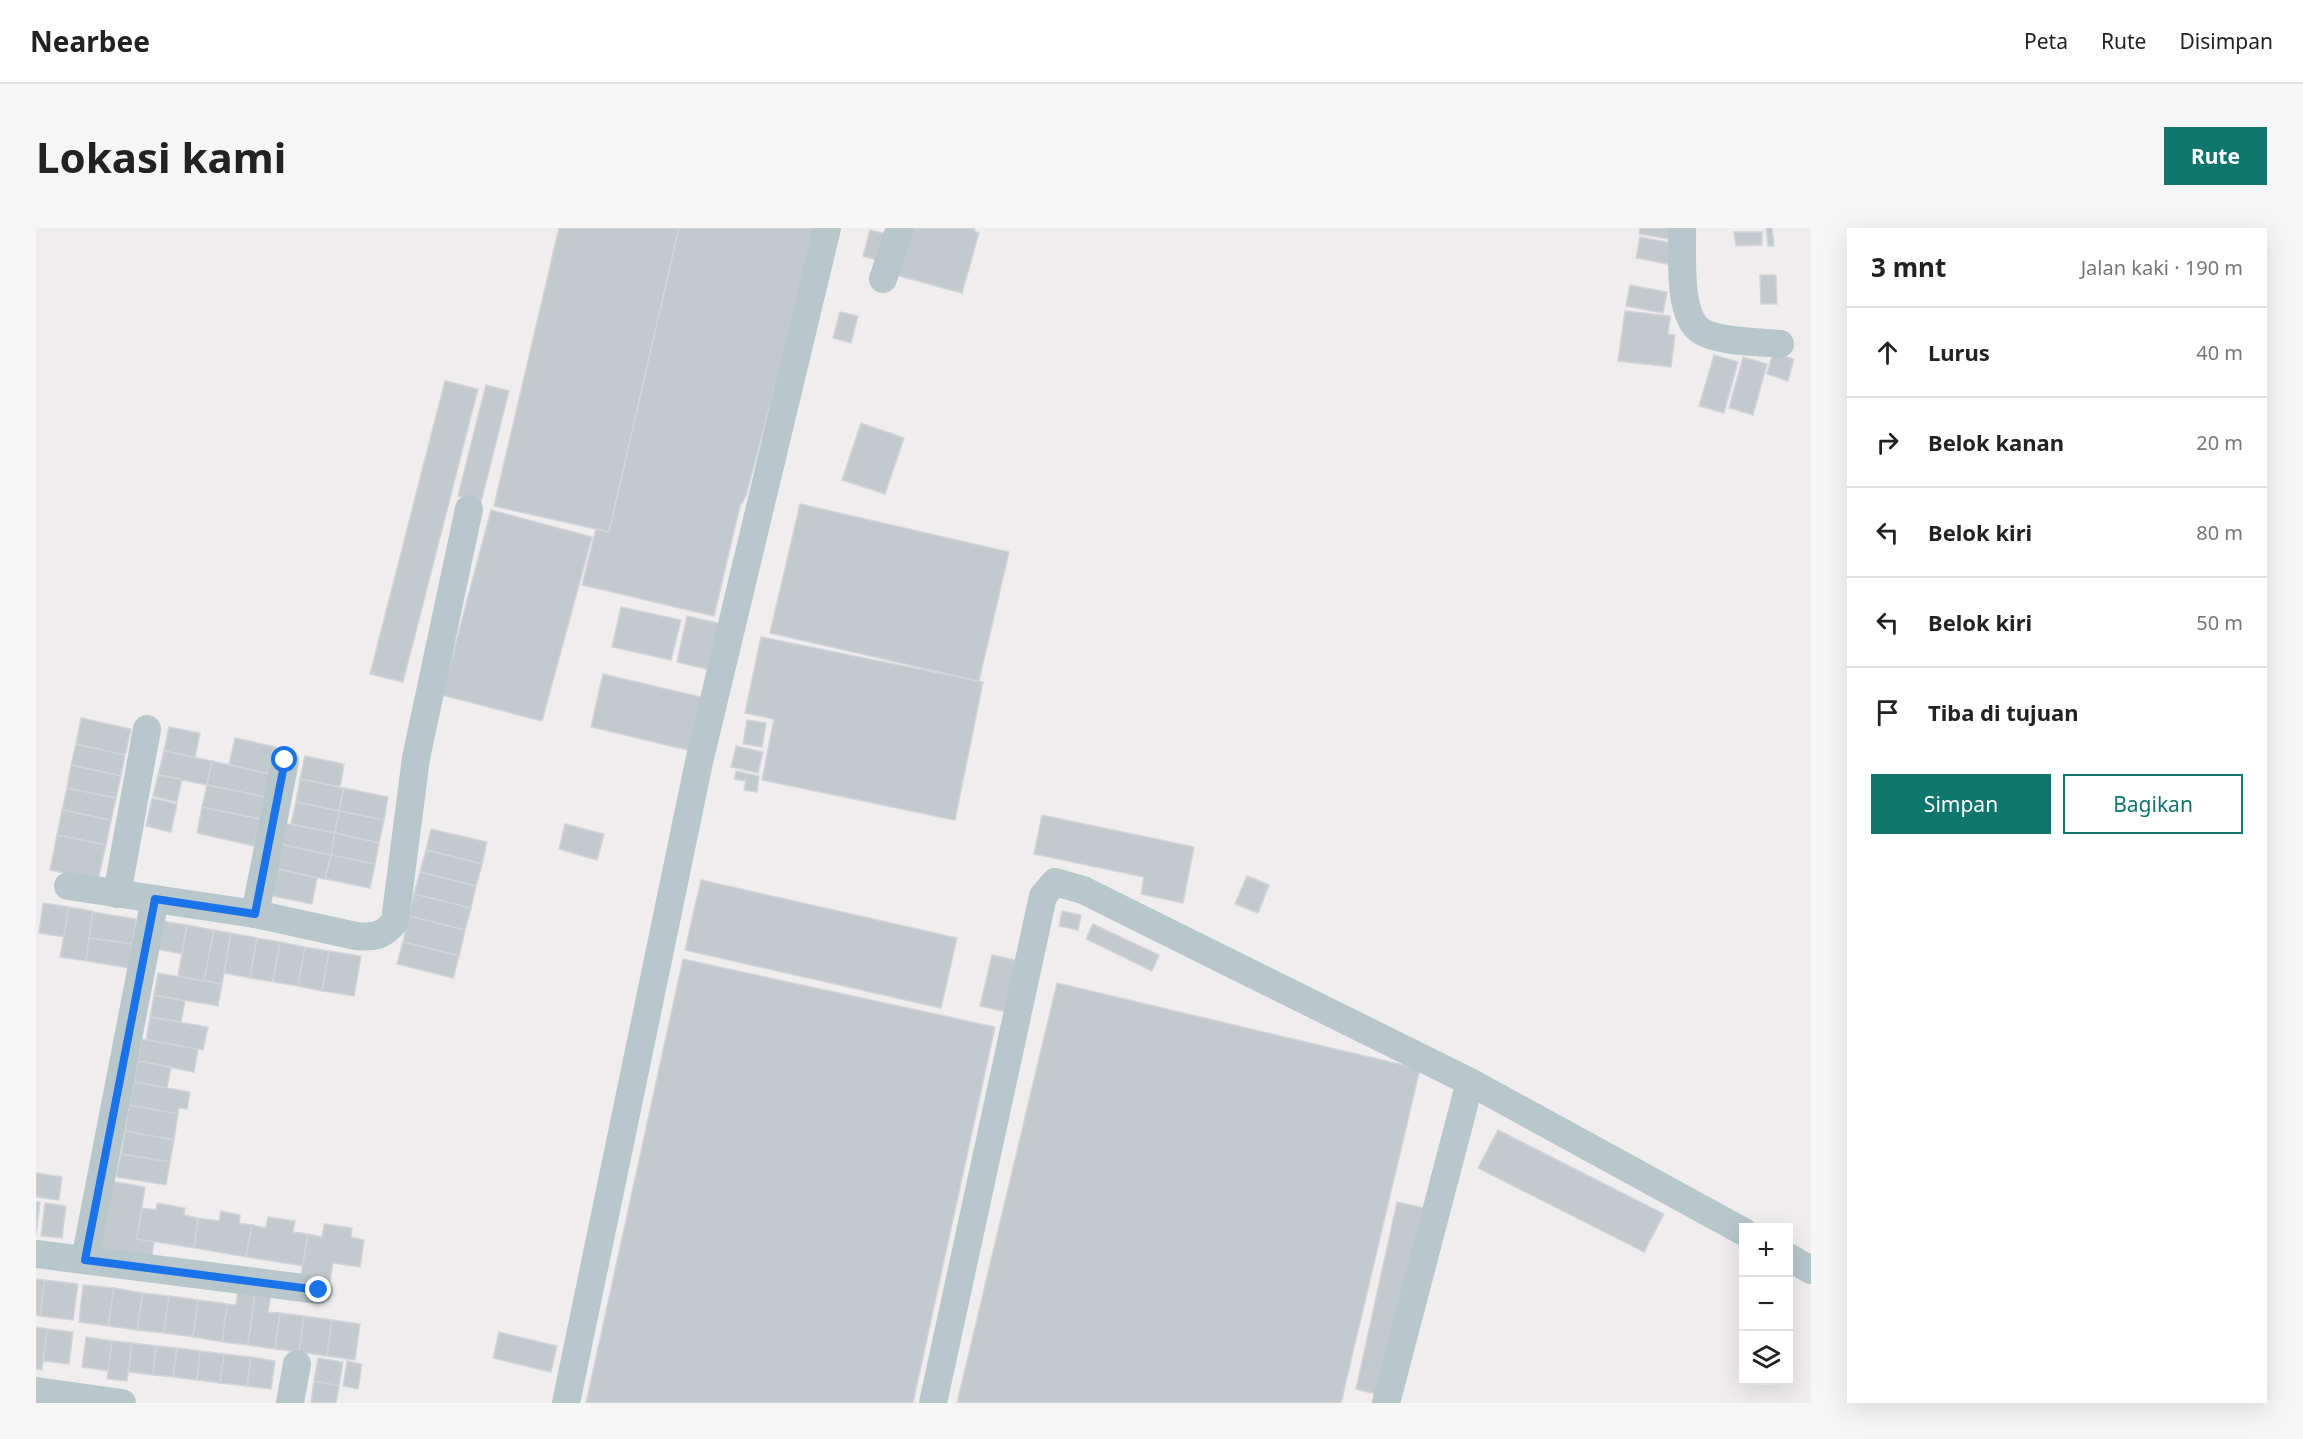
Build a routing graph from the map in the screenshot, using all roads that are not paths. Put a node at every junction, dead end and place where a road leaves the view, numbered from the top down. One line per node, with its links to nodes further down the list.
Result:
1 (827, 228): 24 (street)
2 (900, 228): 4 (street)
3 (1682, 228): 5 (street)
4 (883, 279)
5 (1780, 344)
6 (469, 509): 12 (street)
7 (147, 729): 10 (street)
8 (285, 760): 12 (street)
9 (68, 886): 10 (street)
10 (117, 894): 11 (street)
11 (155, 899): 12 (street); 16 (street)
12 (255, 914)
13 (1470, 1082): 14 (street); 25 (street); 26 (street)
14 (1739, 1230)
15 (36, 1254): 16 (street)
16 (85, 1260): 19 (street)
17 (1793, 1260): 18 (street)
18 (1811, 1270)
19 (319, 1290)
20 (297, 1364): 23 (street)
21 (36, 1391): 22 (street)
22 (122, 1403)
23 (290, 1403)
24 (566, 1403)
25 (933, 1403)
26 (1386, 1403)

